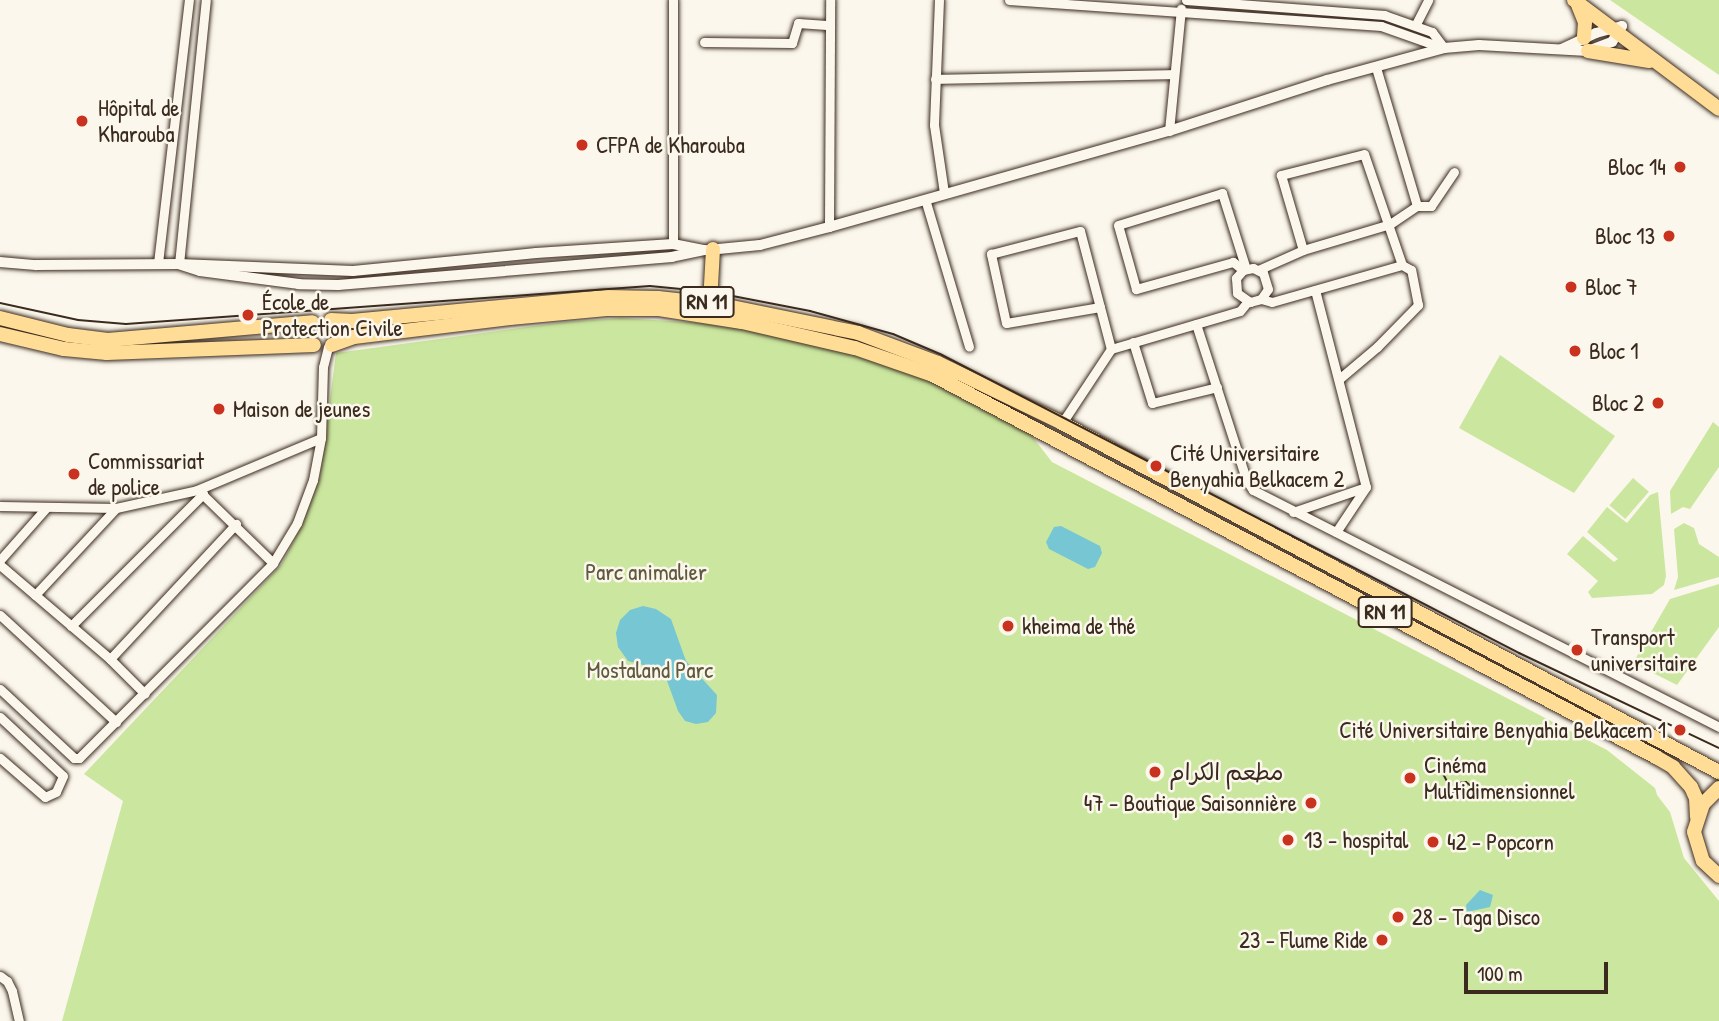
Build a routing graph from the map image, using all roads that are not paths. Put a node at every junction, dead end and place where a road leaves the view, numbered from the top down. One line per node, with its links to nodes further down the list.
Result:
1 (189, 0): 21 (street)
2 (205, 0): 22 (street)
3 (673, 0): 32 (street)
4 (830, 0): 11 (street)
5 (939, 0): 20 (street)
6 (1009, 0): 10 (street)
7 (1184, 0): 10 (street); 12 (street)
8 (1428, 0): 12 (street)
9 (1579, 0): 13 (main road); 15 (main road)
10 (1180, 11): 16 (street); 19 (street)
11 (830, 24): 14 (street); 31 (street)
12 (1416, 24): 16 (street)
13 (1617, 29): 15 (street); 17 (main road); 23 (main road)
14 (704, 42)
15 (1586, 45): 16 (street); 17 (main road)
16 (1444, 48): 18 (street)
17 (1653, 62): 24 (main road)
18 (1376, 68): 25 (street); 29 (street)
19 (1174, 74): 20 (street); 25 (street)
20 (935, 79): 27 (street)
21 (179, 90): 22 (street); 36 (street)
22 (197, 93): 37 (street)
23 (1719, 99)
24 (1719, 109)
25 (1169, 131): 27 (street)
26 (1454, 172): 29 (street)
27 (944, 194): 28 (street)
28 (925, 199): 31 (street); 53 (street)
29 (1417, 206): 30 (street)
30 (1390, 224): 34 (street); 34 (street); 38 (street)
31 (829, 227): 33 (street)
32 (673, 244): 33 (street); 37 (street)
33 (709, 250): 37 (street); 44 (main road)
34 (1303, 250): 40 (street)
35 (0, 262): 36 (street)
36 (158, 264): 37 (street)
37 (179, 264)
38 (1402, 265): 41 (street); 55 (street)
39 (1245, 270): 39 (street); 40 (street); 43 (street)
40 (1258, 270): 42 (street)
41 (1315, 290): 42 (street); 55 (street)
42 (1261, 299): 43 (street)
43 (1248, 301): 49 (street)
44 (710, 303): 47 (main road, RN 11); 57 (main road, RN 11)
45 (1100, 307): 45 (street); 54 (street)
46 (0, 318): 48 (main road)
47 (331, 320): 48 (main road); 52 (main road)
48 (312, 322): 52 (main road)
49 (1196, 324): 51 (street); 56 (street)
50 (0, 334): 52 (main road, RN 11)
51 (1133, 342): 54 (street); 56 (street)
52 (323, 346): 58 (street); 81 (main road, RN 11)
53 (969, 347)
54 (1111, 349): 57 (street)
55 (1339, 379): 59 (street)
56 (1217, 387): 64 (street)
57 (1062, 423): 79 (main road, RN 11)
58 (321, 438): 60 (street); 68 (street)
59 (1366, 487): 64 (street); 66 (street)
60 (200, 492): 63 (street); 65 (street); 71 (street)
61 (0, 506): 62 (street)
62 (46, 508): 63 (street); 67 (street)
63 (116, 508): 69 (street)
64 (1293, 512): 66 (street)
65 (236, 524): 68 (street); 72 (street)
66 (1336, 532): 77 (street)
67 (0, 563): 69 (street)
68 (273, 563): 74 (street)
69 (35, 595): 71 (street)
70 (0, 615): 76 (street)
71 (71, 626): 72 (street)
72 (110, 659): 74 (street)
73 (0, 689): 76 (street)
74 (145, 694): 76 (street)
75 (0, 717): 78 (street)
76 (116, 722)
77 (1719, 727)
78 (0, 758)
79 (1719, 772)
80 (1719, 788): 81 (main road)
81 (1696, 817): 82 (main road)
82 (1719, 876)
83 (0, 976): 84 (street)
84 (19, 1021)

